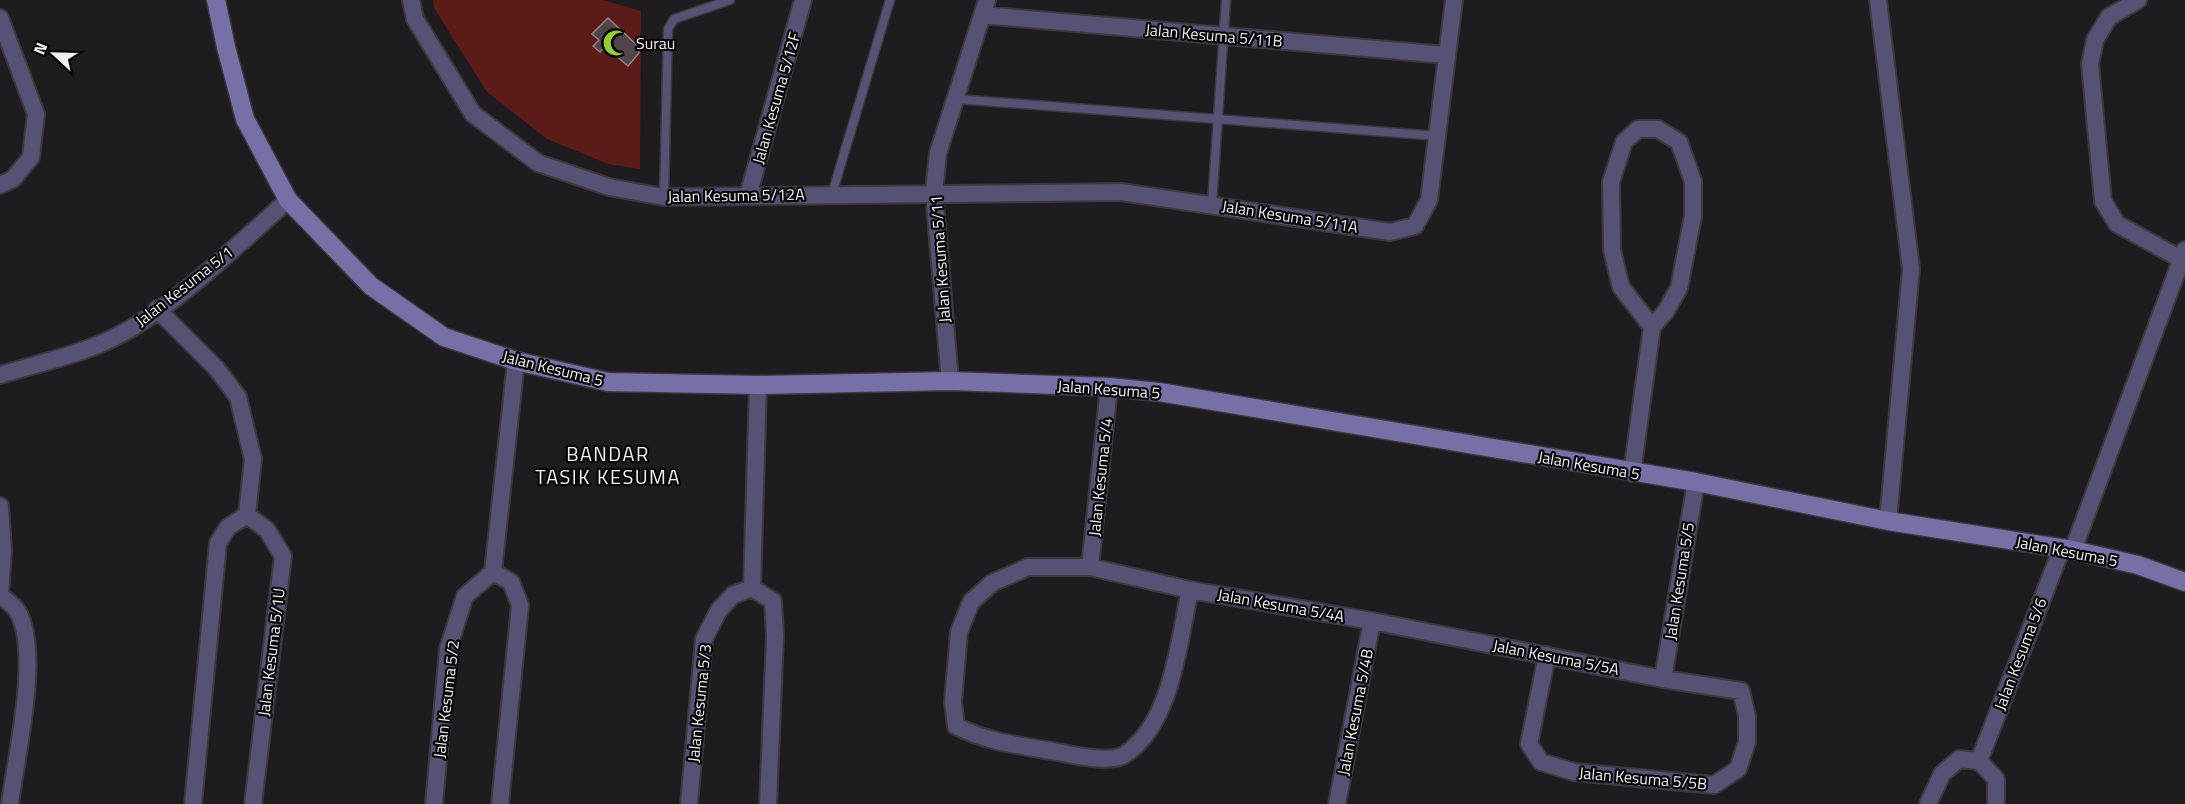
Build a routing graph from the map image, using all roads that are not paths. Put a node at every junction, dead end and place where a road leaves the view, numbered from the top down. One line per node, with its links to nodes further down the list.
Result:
1 (216, 0): 22 (street, Jalan Kesuma 5)
2 (411, 0): 21 (street, Jalan Kesuma 5/12A)
3 (730, 0): 21 (lane)
4 (803, 0): 20 (street, Jalan Kesuma 5/12F)
5 (890, 0): 19 (lane)
6 (1226, 0): 12 (lane)
7 (1454, 0): 13 (street, Jalan Kesuma 5/11A)
8 (1878, 0): 36 (street)
9 (2138, 0): 24 (street)
10 (985, 8): 12 (street, Jalan Kesuma 5/11B); 14 (street, Jalan Kesuma 5/11)
11 (0, 18): 17 (street)
12 (1223, 36): 13 (street, Jalan Kesuma 5/11B); 15 (lane)
13 (1446, 55): 16 (street, Jalan Kesuma 5/11A)
14 (956, 99): 15 (lane); 18 (street, Jalan Kesuma 5/11)
15 (1217, 119): 16 (lane); 23 (lane)
16 (1438, 136): 23 (street, Jalan Kesuma 5/11A)
17 (0, 185)
18 (934, 192): 19 (street, Jalan Kesuma 5/12A); 23 (street, Jalan Kesuma 5/11A); 29 (street, Jalan Kesuma 5/11)
19 (832, 194): 20 (street, Jalan Kesuma 5/12A)
20 (748, 196): 21 (street, Jalan Kesuma 5/12A)
21 (664, 197)
22 (288, 200): 25 (street, Jalan Kesuma 5/1); 27 (street, Jalan Kesuma 5)
23 (1212, 204)
24 (2183, 254): 37 (street, Jalan Kesuma 5/6)
25 (157, 309): 28 (street, Jalan Kesuma 5/1); 35 (street)
26 (1652, 327): 26 (street); 32 (street)
27 (516, 361): 30 (street, Jalan Kesuma 5); 39 (street)
28 (0, 375)
29 (950, 381): 30 (street, Jalan Kesuma 5); 31 (street, Jalan Kesuma 5)
30 (758, 385): 41 (street)
31 (1109, 387): 32 (street, Jalan Kesuma 5); 38 (street, Jalan Kesuma 5/4)
32 (1632, 473): 33 (street, Jalan Kesuma 5)
33 (1696, 483): 36 (street, Jalan Kesuma 5); 46 (street, Jalan Kesuma 5/5)
34 (0, 506): 42 (street)
35 (247, 515): 50 (street); 51 (street, Jalan Kesuma 5/1U)
36 (1888, 521): 37 (street, Jalan Kesuma 5)
37 (2067, 549): 40 (street, Jalan Kesuma 5); 48 (street, Jalan Kesuma 5/6)
38 (1090, 567): 43 (street, Jalan Kesuma 5/4A); 43 (street, Jalan Kesuma 5/4A)
39 (493, 572): 52 (street, Jalan Kesuma 5/2); 53 (street)
40 (2185, 582)
41 (752, 588): 54 (street, Jalan Kesuma 5/3); 55 (street)
42 (1, 590): 49 (street)
43 (1190, 590): 44 (street, Jalan Kesuma 5/4A)
44 (1372, 621): 45 (street, Jalan Kesuma 5/5A); 56 (street, Jalan Kesuma 5/4B)
45 (1547, 655): 46 (street, Jalan Kesuma 5/5A); 47 (street, Jalan Kesuma 5/5B)
46 (1663, 679): 47 (street, Jalan Kesuma 5/5A)
47 (1741, 691)
48 (1978, 761): 57 (street); 58 (street)
49 (9, 804)
50 (193, 804)
51 (253, 804)
52 (434, 804)
53 (500, 804)
54 (689, 804)
55 (768, 804)
56 (1338, 804)
57 (1928, 804)
58 (1996, 804)

